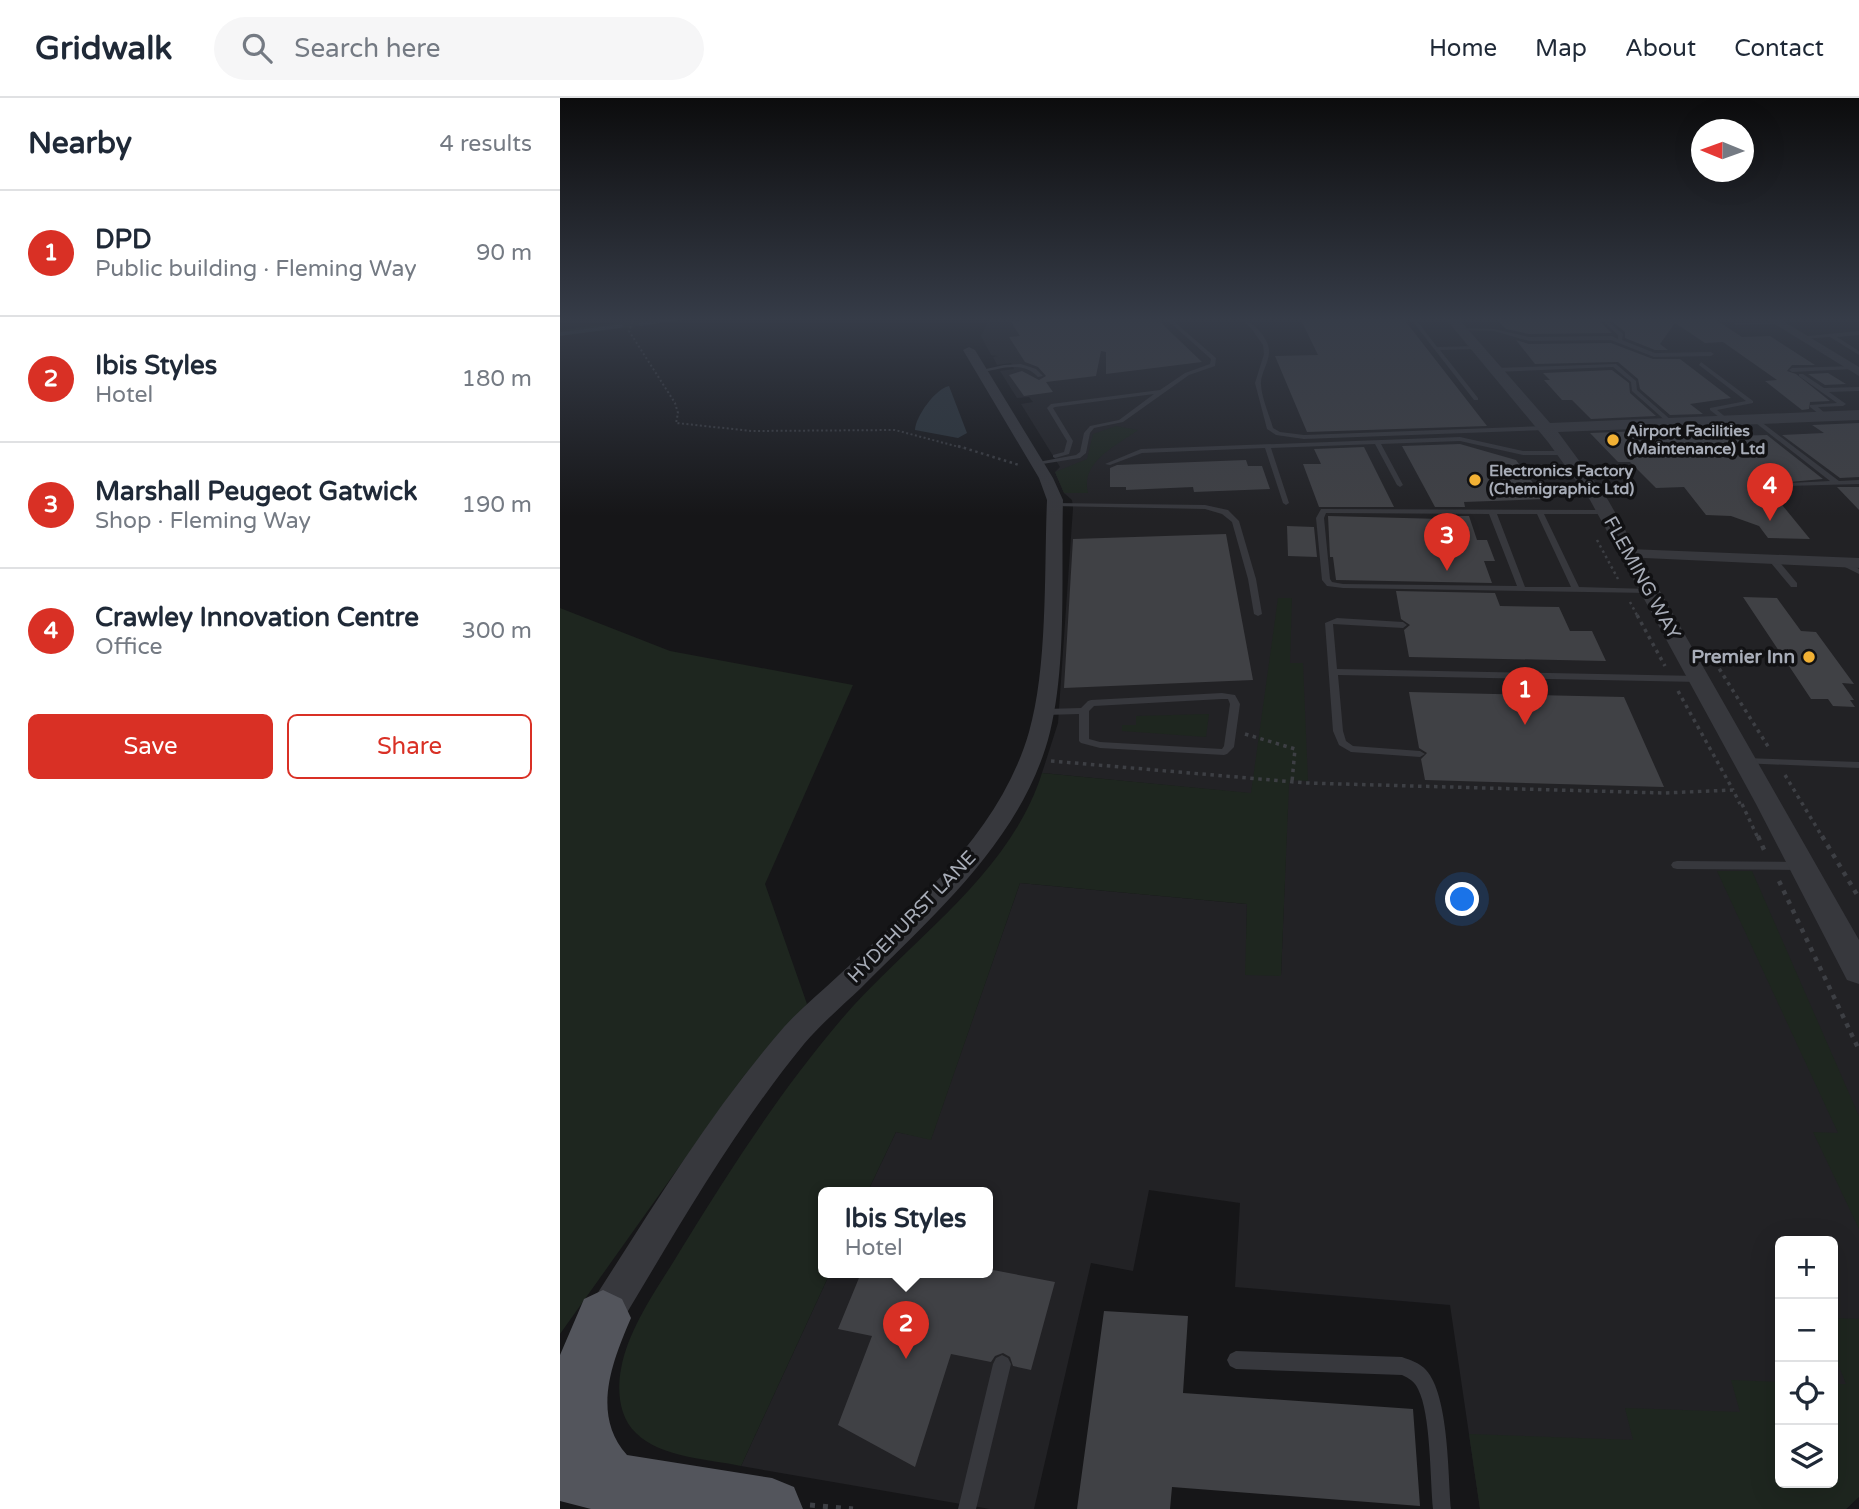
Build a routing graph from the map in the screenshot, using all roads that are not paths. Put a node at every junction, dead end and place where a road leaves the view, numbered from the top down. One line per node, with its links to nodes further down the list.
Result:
1 (988, 384): 22 (street, HYDEHURST LANE)
2 (1173, 384): 11 (lane)
3 (1258, 384): 18 (lane)
4 (1464, 384): 12 (lane)
5 (1508, 384): 18 (street, FLEMING WAY)
6 (1633, 384): 17 (lane)
7 (1727, 384): 16 (lane)
8 (1814, 384): 10 (lane)
9 (1859, 389): 10 (lane)
10 (1823, 390): 14 (lane)
11 (1161, 392): 22 (lane); 22 (lane)
12 (1476, 399)
13 (1859, 415): 14 (street)
14 (1825, 416): 15 (street)
15 (1754, 419): 16 (street); 27 (lane)
16 (1726, 420): 17 (street)
17 (1670, 422): 18 (street)
18 (1545, 428): 21 (street, FLEMING WAY)
19 (1377, 442): 20 (lane); 21 (lane); 28 (lane)
20 (1267, 446): 23 (lane); 30 (lane)
21 (1566, 453): 25 (street, FLEMING WAY)
22 (1036, 462): 31 (street, HYDEHURST LANE)
23 (1108, 464)
24 (1605, 469): 25 (lane)
25 (1578, 470): 34 (street, FLEMING WAY)
26 (1859, 482): 27 (lane)
27 (1837, 483): 29 (lane)
28 (1400, 485)
29 (1789, 485)
30 (1286, 503)
31 (1055, 505): 43 (lane); 48 (street, HYDEHURST LANE)
32 (1492, 512): 33 (lane); 40 (lane); 40 (lane)
33 (1540, 512): 34 (lane); 41 (lane)
34 (1605, 512): 35 (street, FLEMING WAY)
35 (1631, 558): 36 (street); 42 (street, FLEMING WAY)
36 (1774, 561): 37 (street); 39 (lane)
37 (1851, 563): 38 (lane)
38 (1859, 572)
39 (1794, 585)
40 (1522, 589): 41 (lane)
41 (1576, 590): 42 (lane)
42 (1650, 591): 46 (street, FLEMING WAY)
43 (1258, 614)
44 (1402, 625): 45 (lane)
45 (1332, 672): 46 (lane); 49 (lane)
46 (1699, 679): 51 (street, FLEMING WAY)
47 (1083, 711): 47 (lane); 48 (lane)
48 (1045, 712): 50 (street, HYDEHURST LANE)
49 (1420, 754)
50 (1031, 760): 56 (street, HYDEHURST LANE)
51 (1745, 761): 52 (lane); 54 (street, FLEMING WAY)
52 (1859, 765)
53 (1677, 864): 54 (lane)
54 (1788, 866): 55 (street, FLEMING WAY)
55 (1859, 971)
56 (603, 1318): 59 (main road); 60 (main road)
57 (1236, 1360): 63 (lane)
58 (1002, 1364): 62 (lane)
59 (560, 1365)
60 (585, 1477): 61 (main road)
61 (786, 1506)
62 (967, 1509)
63 (1442, 1509)

